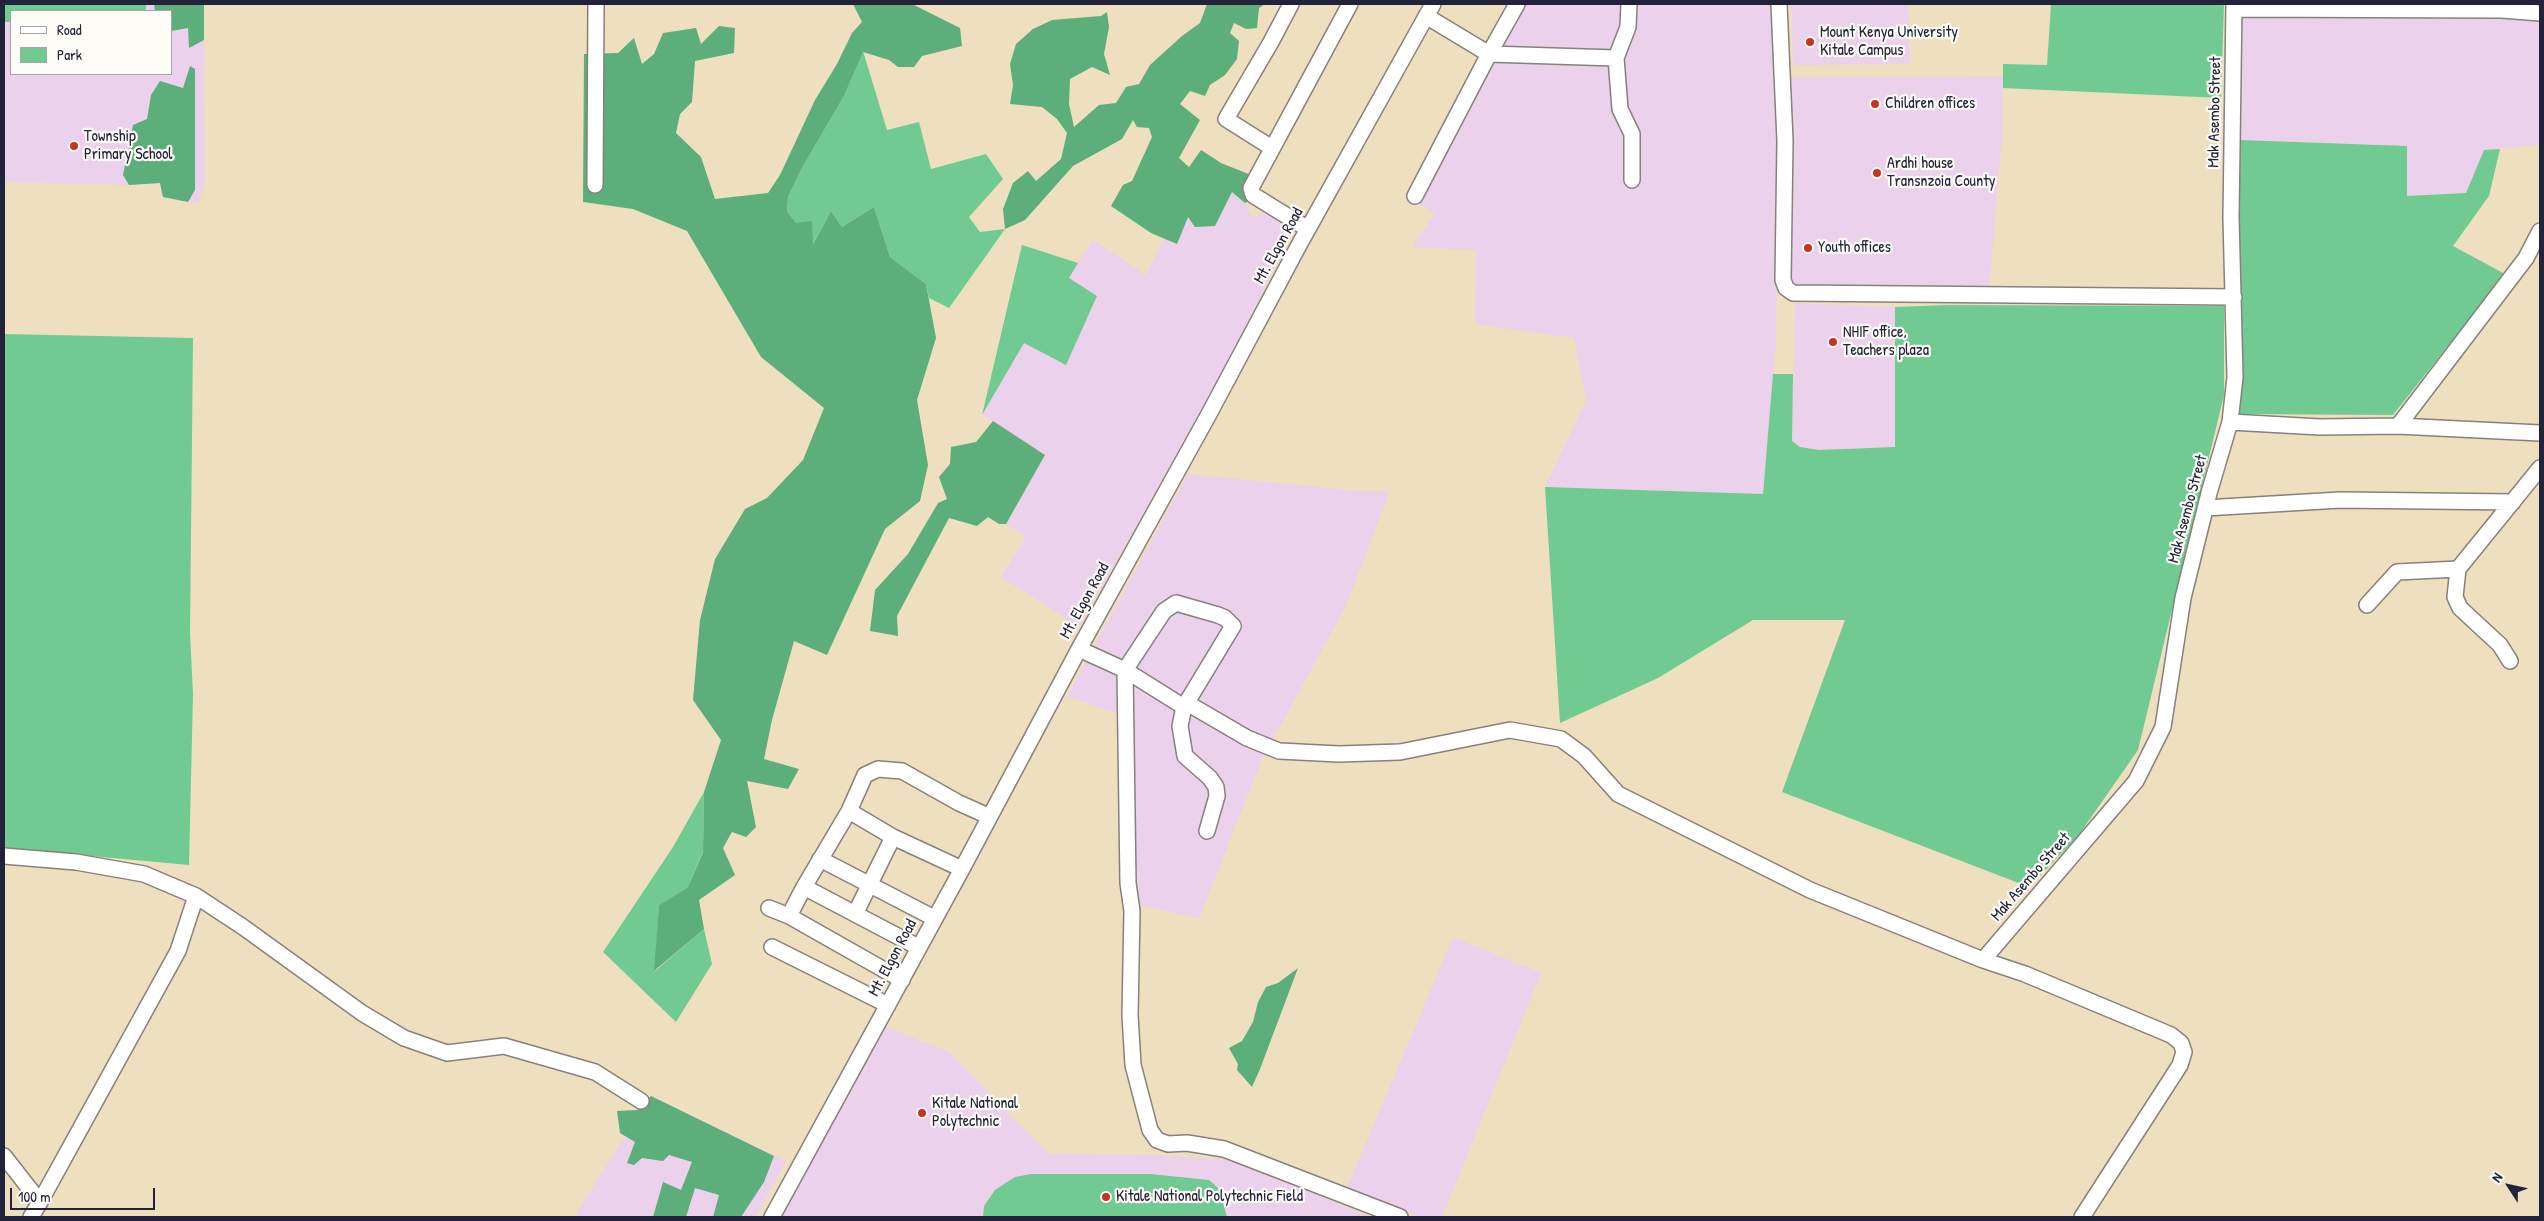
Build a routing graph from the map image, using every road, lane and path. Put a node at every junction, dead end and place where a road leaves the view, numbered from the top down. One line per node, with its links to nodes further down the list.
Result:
1 (596, 4): 15 (street)
2 (1291, 4): 13 (street)
3 (1350, 4): 13 (street)
4 (1517, 4): 11 (street)
5 (1629, 4): 12 (street)
6 (1779, 4): 19 (street)
7 (2234, 6): 8 (street); 19 (street, Mak Asembo Street)
8 (2382, 7): 10 (street)
9 (1430, 10): 11 (street); 17 (street, Mt. Elgon Road)
10 (2540, 13)
11 (1489, 54): 12 (street); 16 (street)
12 (1616, 58): 14 (street)
13 (1272, 148): 17 (street)
14 (1632, 180)
15 (595, 186)
16 (1415, 196)
17 (1308, 229): 28 (street, Mt. Elgon Road)
18 (2540, 231): 21 (street)
19 (2234, 297): 20 (street, Mak Asembo Street)
20 (2230, 422): 21 (street); 25 (street, Mak Asembo Street)
21 (2398, 426): 22 (street)
22 (2540, 433)
23 (2540, 468): 24 (street)
24 (2512, 502): 25 (street); 26 (street)
25 (2205, 508): 48 (street, Mak Asembo Street)
26 (2458, 569): 27 (street); 29 (street)
27 (2367, 605)
28 (1079, 649): 30 (street); 33 (street, Mt. Elgon Road)
29 (2510, 661)
30 (1125, 670): 31 (street); 31 (street); 56 (street)
31 (1186, 705): 34 (street); 48 (street)
32 (848, 811): 33 (street); 35 (street); 37 (street)
33 (988, 816): 38 (street, Mt. Elgon Road)
34 (1207, 831)
35 (893, 837): 38 (street); 39 (street)
36 (4, 856): 41 (street)
37 (820, 859): 39 (street); 40 (street)
38 (962, 869): 45 (street, Mt. Elgon Road)
39 (870, 885): 43 (street); 45 (street)
40 (804, 887): 43 (street); 44 (street)
41 (196, 896): 51 (street); 53 (street)
42 (769, 908): 44 (street)
43 (855, 914): 47 (street)
44 (789, 916): 49 (street)
45 (934, 918): 47 (street, Mt. Elgon Road)
46 (772, 947): 50 (street)
47 (918, 947): 49 (street, Mt. Elgon Road)
48 (1983, 960): 57 (street)
49 (902, 980): 50 (street, Mt. Elgon Road)
50 (888, 1006): 55 (street, Mt. Elgon Road)
51 (641, 1101)
52 (4, 1156): 53 (street)
53 (40, 1202): 54 (street)
54 (30, 1217)
55 (772, 1217)
56 (1400, 1217)
57 (2082, 1217)

